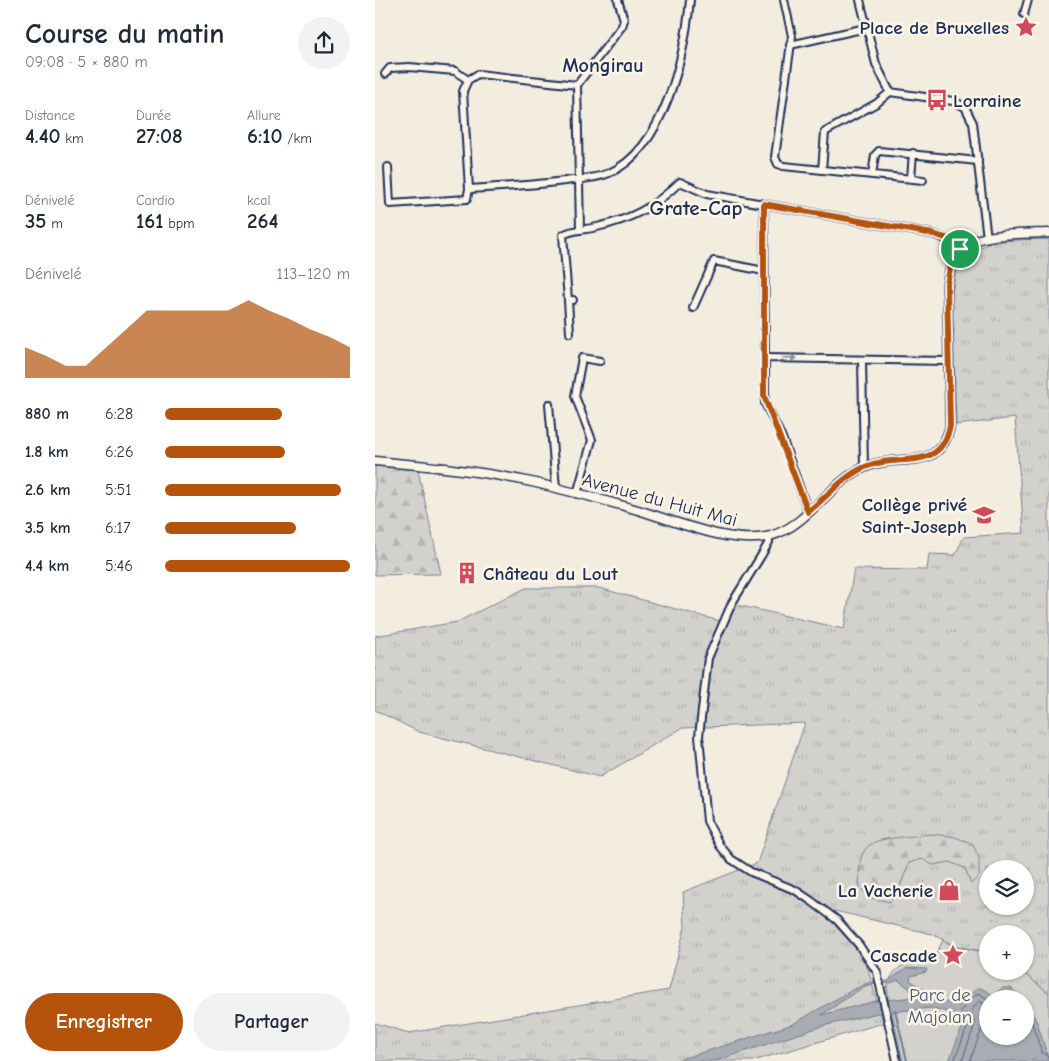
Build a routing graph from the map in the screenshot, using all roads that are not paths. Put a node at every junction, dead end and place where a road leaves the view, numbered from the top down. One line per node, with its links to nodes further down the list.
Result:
1 (618, 0): 11 (street)
2 (690, 0): 19 (street)
3 (784, 0): 8 (street)
4 (860, 0): 7 (street)
5 (1028, 0): 6 (street)
6 (1024, 14)
7 (866, 28): 8 (street); 12 (street)
8 (791, 45): 16 (street)
9 (385, 74): 10 (street)
10 (468, 80): 11 (street); 21 (street)
11 (577, 84): 19 (street)
12 (890, 92): 14 (street); 16 (street)
13 (913, 153): 14 (street); 17 (street); 18 (street)
14 (978, 161): 25 (street)
15 (387, 167): 21 (street)
16 (822, 170): 17 (street)
17 (872, 175): 18 (street)
18 (911, 178): 20 (street)
19 (579, 179): 21 (street); 23 (street)
20 (923, 180)
21 (469, 190)
22 (764, 204): 23 (street); 26 (street); 27 (street)
23 (580, 230): 29 (street)
24 (1049, 233): 25 (main road)
25 (987, 238): 26 (main road)
26 (960, 249): 33 (main road, Avenue du Huit Mai)
27 (763, 271): 28 (street); 30 (street)
28 (693, 308)
29 (570, 333)
30 (765, 358): 31 (street, one-way to 31); 39 (street)
31 (862, 360): 33 (street); 36 (street)
32 (600, 361): 38 (street)
33 (948, 361): 36 (main road, Avenue du Huit Mai)
34 (549, 404): 37 (street)
35 (375, 461): 37 (main road, Avenue du Huit Mai)
36 (864, 467): 39 (main road, Avenue du Huit Mai)
37 (557, 489): 38 (main road, Avenue du Huit Mai)
38 (577, 494): 40 (main road, Avenue du Huit Mai)
39 (808, 512): 40 (main road, Avenue du Huit Mai)
40 (769, 536): 41 (street)
41 (897, 1061)

